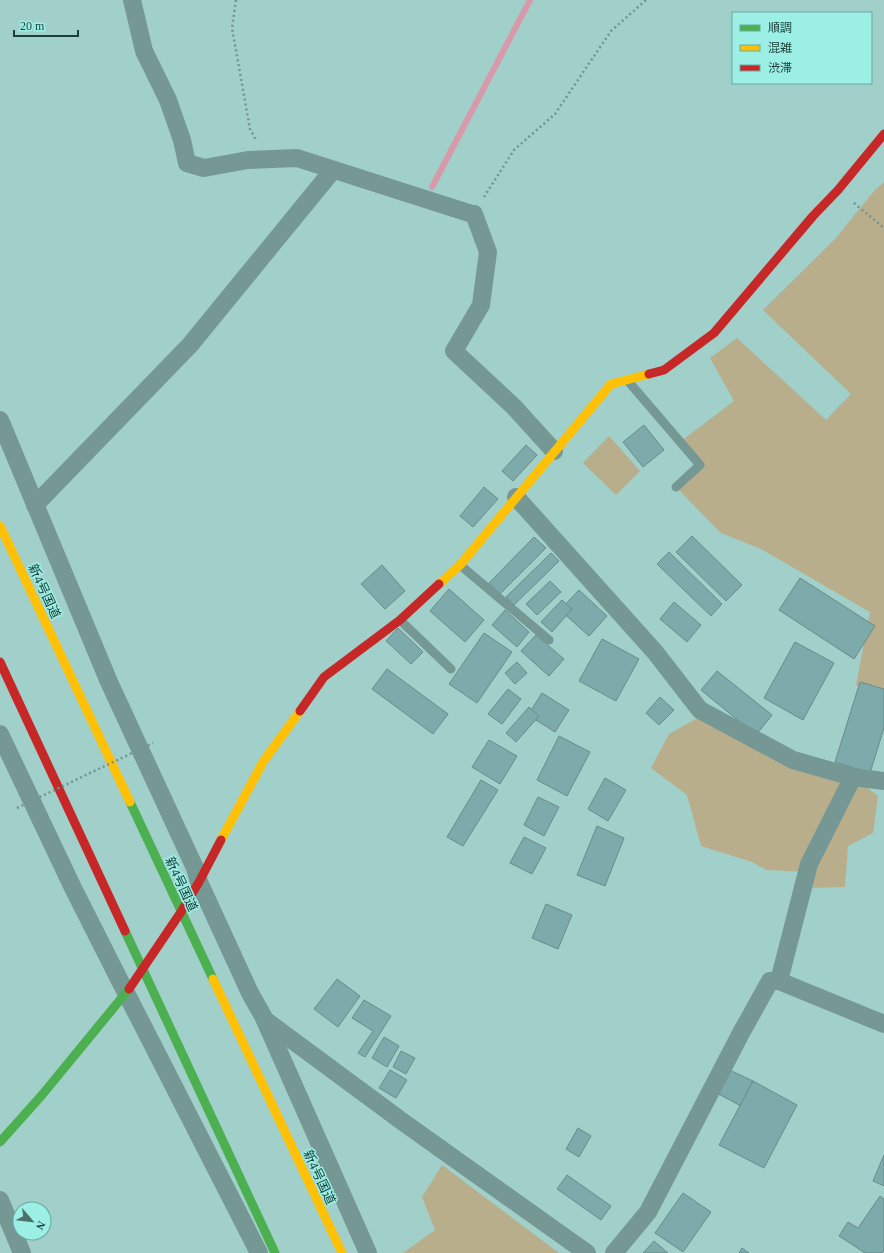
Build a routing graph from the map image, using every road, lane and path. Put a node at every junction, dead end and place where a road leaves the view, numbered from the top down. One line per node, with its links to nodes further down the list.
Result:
1 (132, 0): 5 (street)
2 (236, 0): 5 (path)
3 (646, 0): 8 (path)
4 (884, 134): 7 (main road)
5 (267, 159): 6 (street)
6 (334, 170): 8 (street); 15 (street)
7 (838, 190): 9 (path); 10 (main road)
8 (472, 214): 12 (street)
9 (884, 228)
10 (627, 380): 12 (main road); 13 (lane)
11 (0, 420): 15 (street)
12 (554, 451): 14 (main road)
13 (676, 487)
14 (516, 497): 17 (main road); 24 (street)
15 (35, 505): 27 (street)
16 (0, 526): 28 (main road, 新4号国道)
17 (460, 566): 18 (main road); 19 (lane)
18 (400, 620): 21 (lane); 27 (main road)
19 (548, 640)
20 (0, 662): 29 (main road)
21 (451, 669)
22 (0, 734): 31 (street)
23 (153, 743): 26 (path, bridge)
24 (853, 777): 25 (street); 30 (street)
25 (884, 781)
26 (17, 808)
27 (198, 882): 28 (main road); 32 (street)
28 (181, 912): 29 (main road); 39 (main road, 新4号国道)
29 (143, 968): 31 (main road); 38 (main road)
30 (779, 981): 33 (street); 42 (street)
31 (126, 993): 34 (main road); 37 (street)
32 (264, 1018): 40 (street); 41 (street)
33 (884, 1024)
34 (0, 1142)
35 (0, 1200): 36 (street)
36 (22, 1253)
37 (259, 1253)
38 (275, 1253)
39 (342, 1253)
40 (368, 1253)
41 (587, 1253)
42 (614, 1253)

